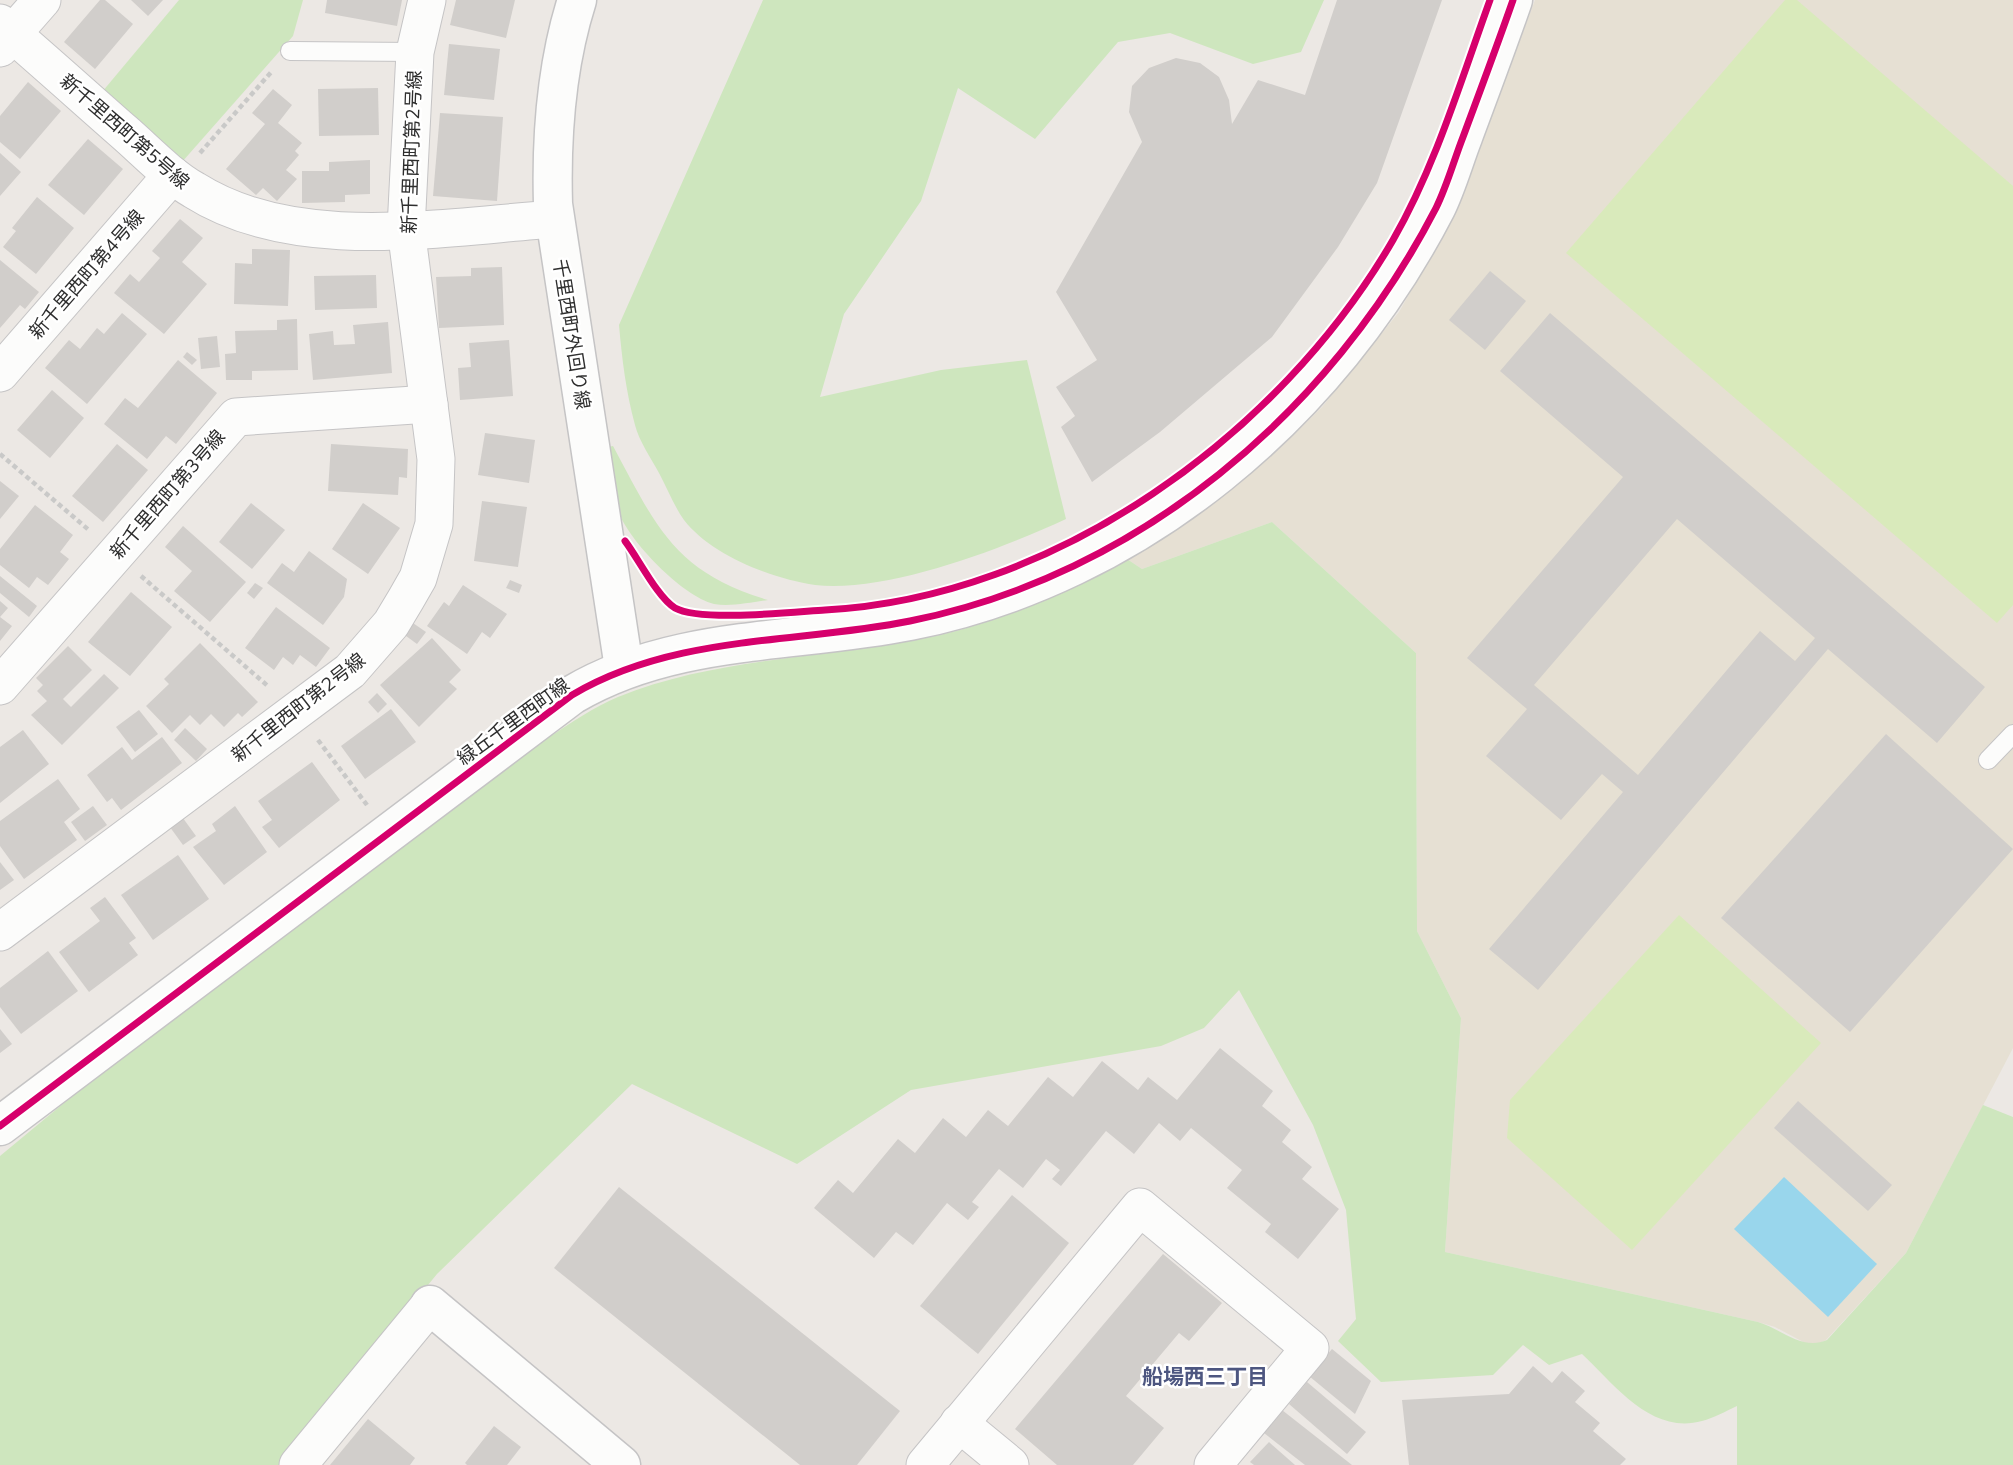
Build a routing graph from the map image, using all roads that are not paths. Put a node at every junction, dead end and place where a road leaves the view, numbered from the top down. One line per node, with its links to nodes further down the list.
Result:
1 (41, 0): 5 (street)
2 (427, 0): 7 (street, 新千里西町第2号線)
3 (577, 0): 9 (street, 千里西町外回り線)
4 (1513, 0): 13 (street, 緑丘千里西町線)
5 (4, 35): 8 (street, 新千里西町第5号線)
6 (290, 51): 7 (lane, 新千里西町第2号線)
7 (415, 52): 10 (street, 新千里西町第2号線)
8 (172, 175): 10 (street, 新千里西町第5号線); 11 (street, 新千里西町第4号線)
9 (555, 219): 10 (street, 新千里西町第5号線); 13 (street, 千里西町外回り線)
10 (406, 229): 12 (street, 新千里西町第2号線)
11 (0, 373)
12 (429, 404): 14 (street, 新千里西町第3号線); 17 (street, 新千里西町第2号線)
13 (624, 668): 18 (street, 緑丘千里西町線)
14 (0, 686)
15 (2013, 734): 16 (lane)
16 (1988, 760)
17 (0, 932)
18 (0, 1126)
19 (430, 1306): 21 (street); 22 (street)
20 (959, 1423): 23 (street); 24 (street); 25 (street)
21 (298, 1465)
22 (621, 1465)
23 (925, 1465)
24 (1010, 1465)
25 (1213, 1465)

